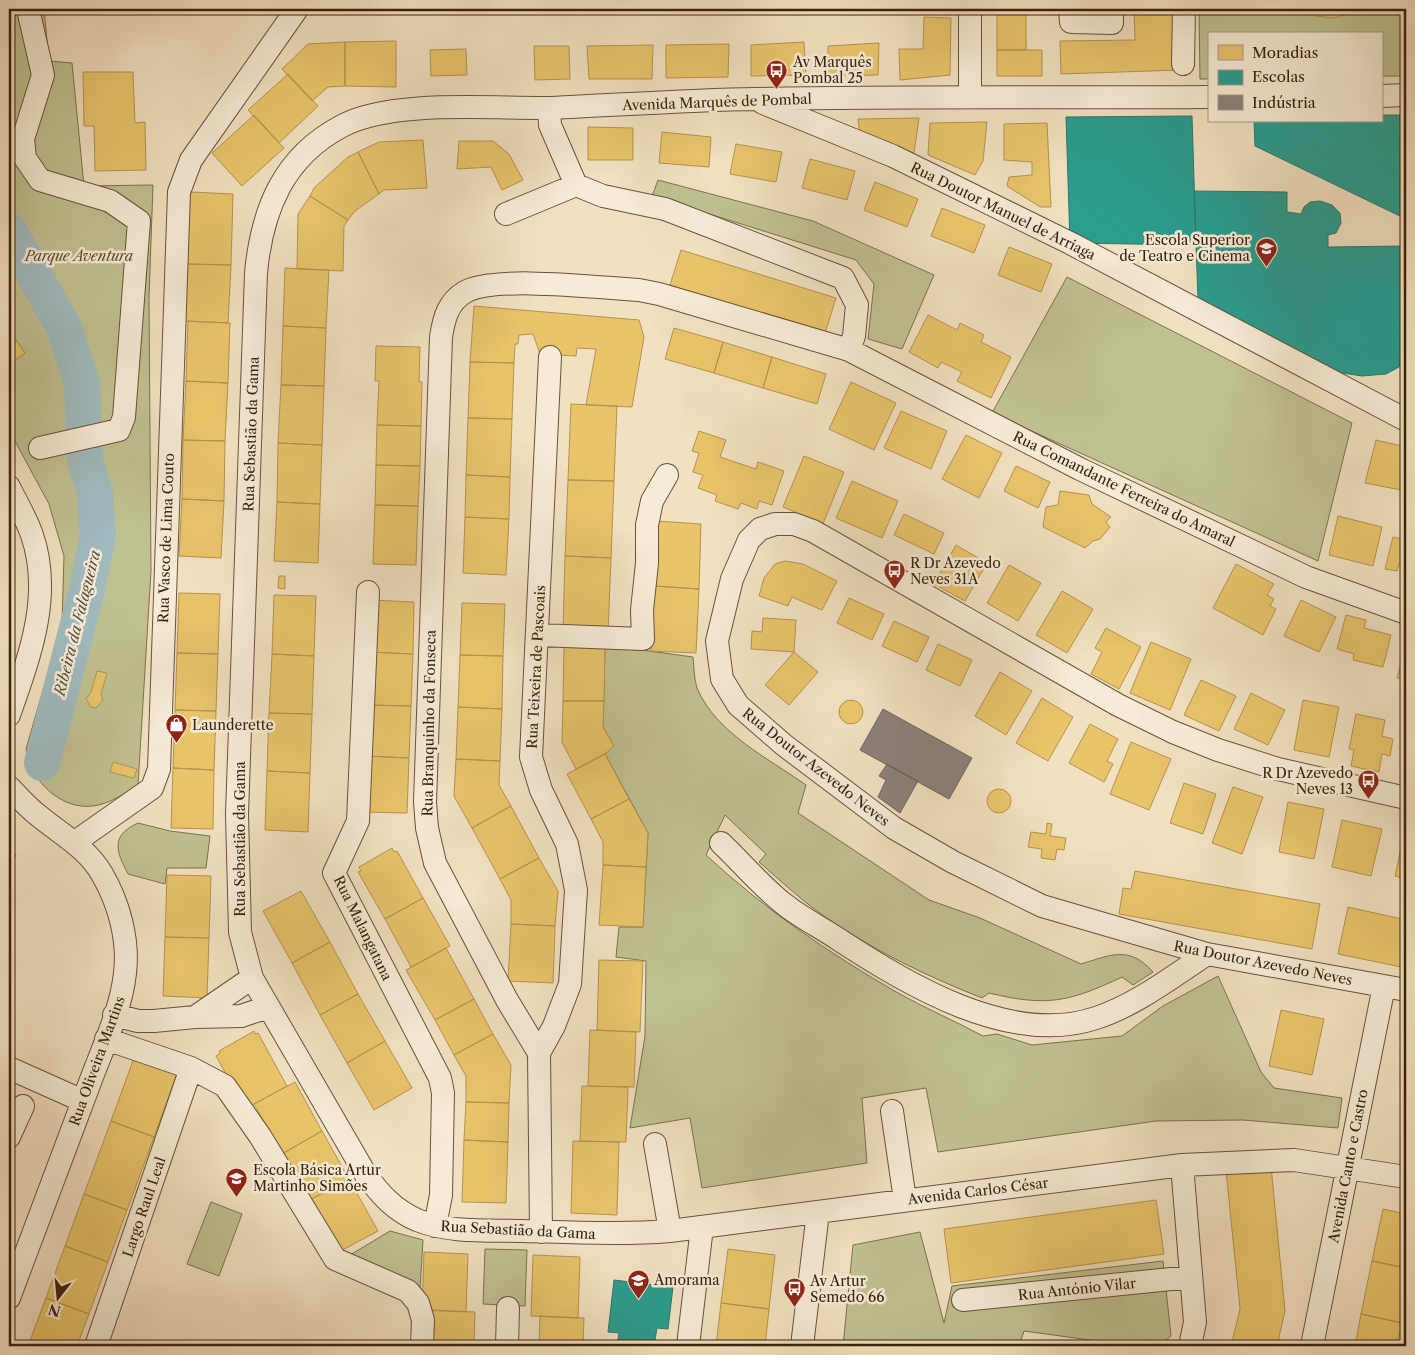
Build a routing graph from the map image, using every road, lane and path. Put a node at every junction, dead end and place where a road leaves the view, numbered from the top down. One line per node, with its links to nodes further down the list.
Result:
1 (28, 9): 20 (street)
2 (297, 9): 31 (street, Rua Vasco de Lima Couto)
3 (970, 9): 8 (street)
4 (1070, 9): 5 (street)
5 (1112, 9)
6 (1184, 9): 7 (street)
7 (1183, 64)
8 (970, 96): 11 (street, Avenida Marquês de Pombal); 12 (street, Avenida Marquês de Pombal)
9 (1382, 96): 10 (street)
10 (1406, 96)
11 (1208, 97)
12 (753, 99): 13 (street, Avenida Marquês de Pombal); 19 (street, Rua Doutor Manuel de Arriaga)
13 (549, 108): 14 (street); 15 (street, Avenida Marquês de Pombal)
14 (576, 186): 16 (street); 17 (street)
15 (269, 209): 34 (street, Rua Sebastião da Gama)
16 (506, 214)
17 (849, 350): 24 (street, Rua Comandante Ferreira do Amaral); 41 (street, Rua Branquinho da Fonseca)
18 (550, 357): 25 (street, Rua Teixeira de Pascoais)
19 (1406, 420)
20 (40, 448)
21 (667, 475): 25 (street)
22 (9, 487): 26 (street)
23 (368, 592): 54 (street, Rua Malangatana)
24 (1406, 613)
25 (538, 635): 41 (street, Rua Teixeira de Pascoais)
26 (9, 715)
27 (9, 787): 30 (street, Rua Oliveira Martins)
28 (1406, 798): 33 (street, Rua Doutor Azevedo Neves)
29 (9, 808): 30 (street, Rua Oliveira Martins)
30 (38, 816): 31 (street, Rua Oliveira Martins)
31 (75, 842): 38 (street, Rua Oliveira Martins)
32 (721, 844): 33 (street)
33 (1207, 954): 35 (street, Rua Doutor Azevedo Neves)
34 (252, 978): 37 (street, Rua Sebastião da Gama); 39 (street)
35 (1384, 986): 36 (street, Rua Doutor Azevedo Neves); 50 (street, Avenida Canto e Castro)
36 (1406, 990)
37 (268, 1007): 39 (street); 54 (street, Rua Sebastião da Gama)
38 (114, 1015): 39 (street); 40 (street, Rua Oliveira Martins)
39 (196, 1017)
40 (106, 1039): 43 (street); 44 (street, Rua Oliveira Martins)
41 (539, 1053): 57 (street)
42 (9, 1068): 44 (street)
43 (191, 1068): 63 (street, Largo Raul Leal); 64 (street)
44 (83, 1101): 60 (street, Rua Oliveira Martins)
45 (23, 1106): 47 (street)
46 (892, 1111): 52 (street)
47 (9, 1137)
48 (655, 1144): 56 (street)
49 (1182, 1166): 50 (street, Avenida Carlos César); 52 (street, Avenida Carlos César); 59 (street)
50 (1348, 1166): 51 (street, Avenida Carlos César); 69 (street, Avenida Canto e Castro)
51 (1406, 1177)
52 (905, 1200): 53 (street, Avenida Carlos César)
53 (818, 1212): 55 (street, Avenida Carlos César); 67 (street)
54 (434, 1226): 57 (street, Rua Sebastião da Gama)
55 (702, 1227): 56 (street, Avenida Carlos César); 66 (street)
56 (670, 1231): 58 (street, Avenida Carlos César)
57 (541, 1232): 58 (street, Rua Sebastião da Gama)
58 (610, 1234)
59 (1191, 1277): 61 (street, Rua António Vilar); 68 (street)
60 (9, 1298)
61 (964, 1300)
62 (508, 1308): 65 (street)
63 (96, 1346)
64 (422, 1346)
65 (507, 1346)
66 (688, 1346)
67 (802, 1346)
68 (1190, 1346)
69 (1312, 1346)

